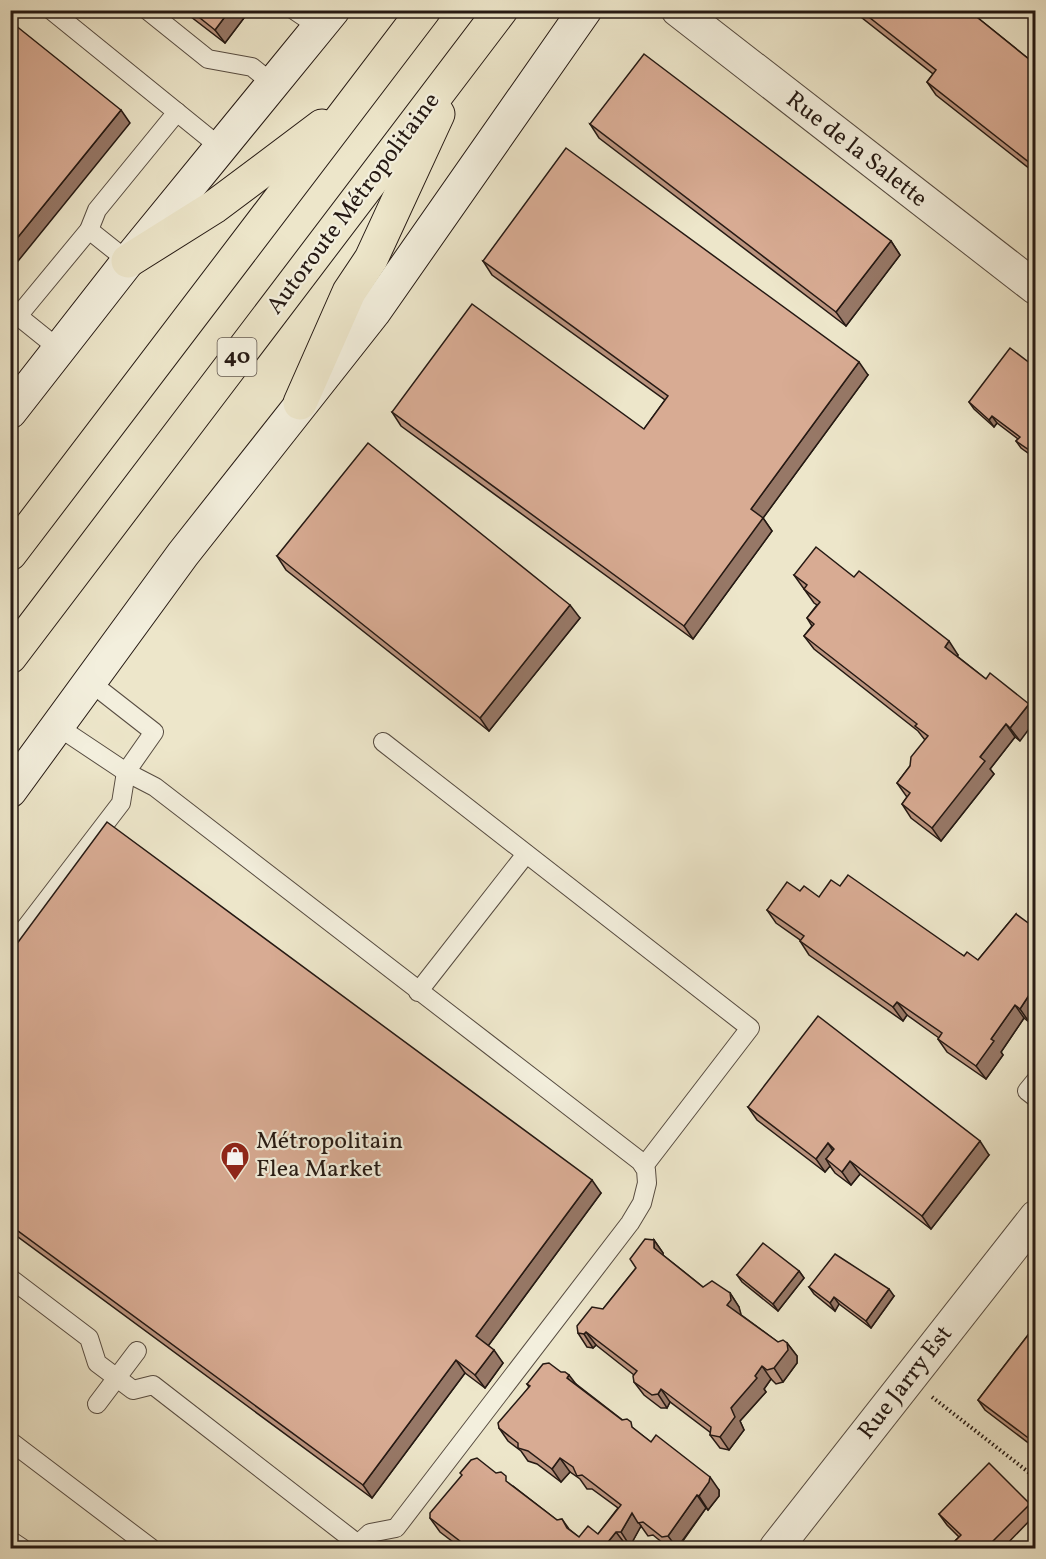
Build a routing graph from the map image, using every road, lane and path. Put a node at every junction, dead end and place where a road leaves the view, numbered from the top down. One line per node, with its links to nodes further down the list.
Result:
1 (51, 10): 11 (lane)
2 (147, 10): 9 (lane)
3 (424, 10): 10 (highway, 40)
4 (501, 10): 8 (highway, Autoroute Métropolitaine / 40)
5 (585, 10): 18 (main road)
6 (678, 10): 15 (main road, Rue de la Salette)
7 (316, 16): 9 (main road)
8 (465, 58): 18 (highway); 21 (highway, Autoroute Métropolitaine / 40)
9 (273, 84): 12 (main road)
10 (354, 102): 14 (highway); 20 (highway, 40)
11 (177, 112): 12 (lane); 13 (lane)
12 (220, 147): 14 (main road)
13 (88, 230): 14 (lane); 16 (lane)
14 (128, 261): 17 (main road)
15 (1035, 288)
16 (14, 318): 17 (lane)
17 (58, 349): 19 (main road)
18 (300, 403): 22 (main road)
19 (10, 412)
20 (10, 554)
21 (10, 657)
22 (90, 682): 23 (main road); 25 (lane)
23 (57, 726): 25 (lane); 26 (main road)
24 (383, 742): 27 (lane)
25 (126, 772): 28 (lane); 29 (lane)
26 (10, 791)
27 (526, 854): 29 (lane); 32 (lane)
28 (10, 948)
29 (418, 992): 32 (lane)
30 (1035, 1080): 31 (lane)
31 (1035, 1098)
32 (644, 1166): 43 (lane)
33 (1035, 1217): 37 (main road, Rue Jarry Est)
34 (10, 1278): 36 (lane)
35 (137, 1351): 36 (lane)
36 (117, 1378): 38 (lane); 43 (lane)
37 (909, 1378): 40 (path); 46 (main road, Rue Jarry Est)
38 (97, 1404)
39 (10, 1441): 42 (lane)
40 (1035, 1478)
41 (10, 1540): 44 (lane)
42 (131, 1542): 45 (lane)
43 (357, 1546)
44 (22, 1548)
45 (151, 1548)
46 (777, 1548)

